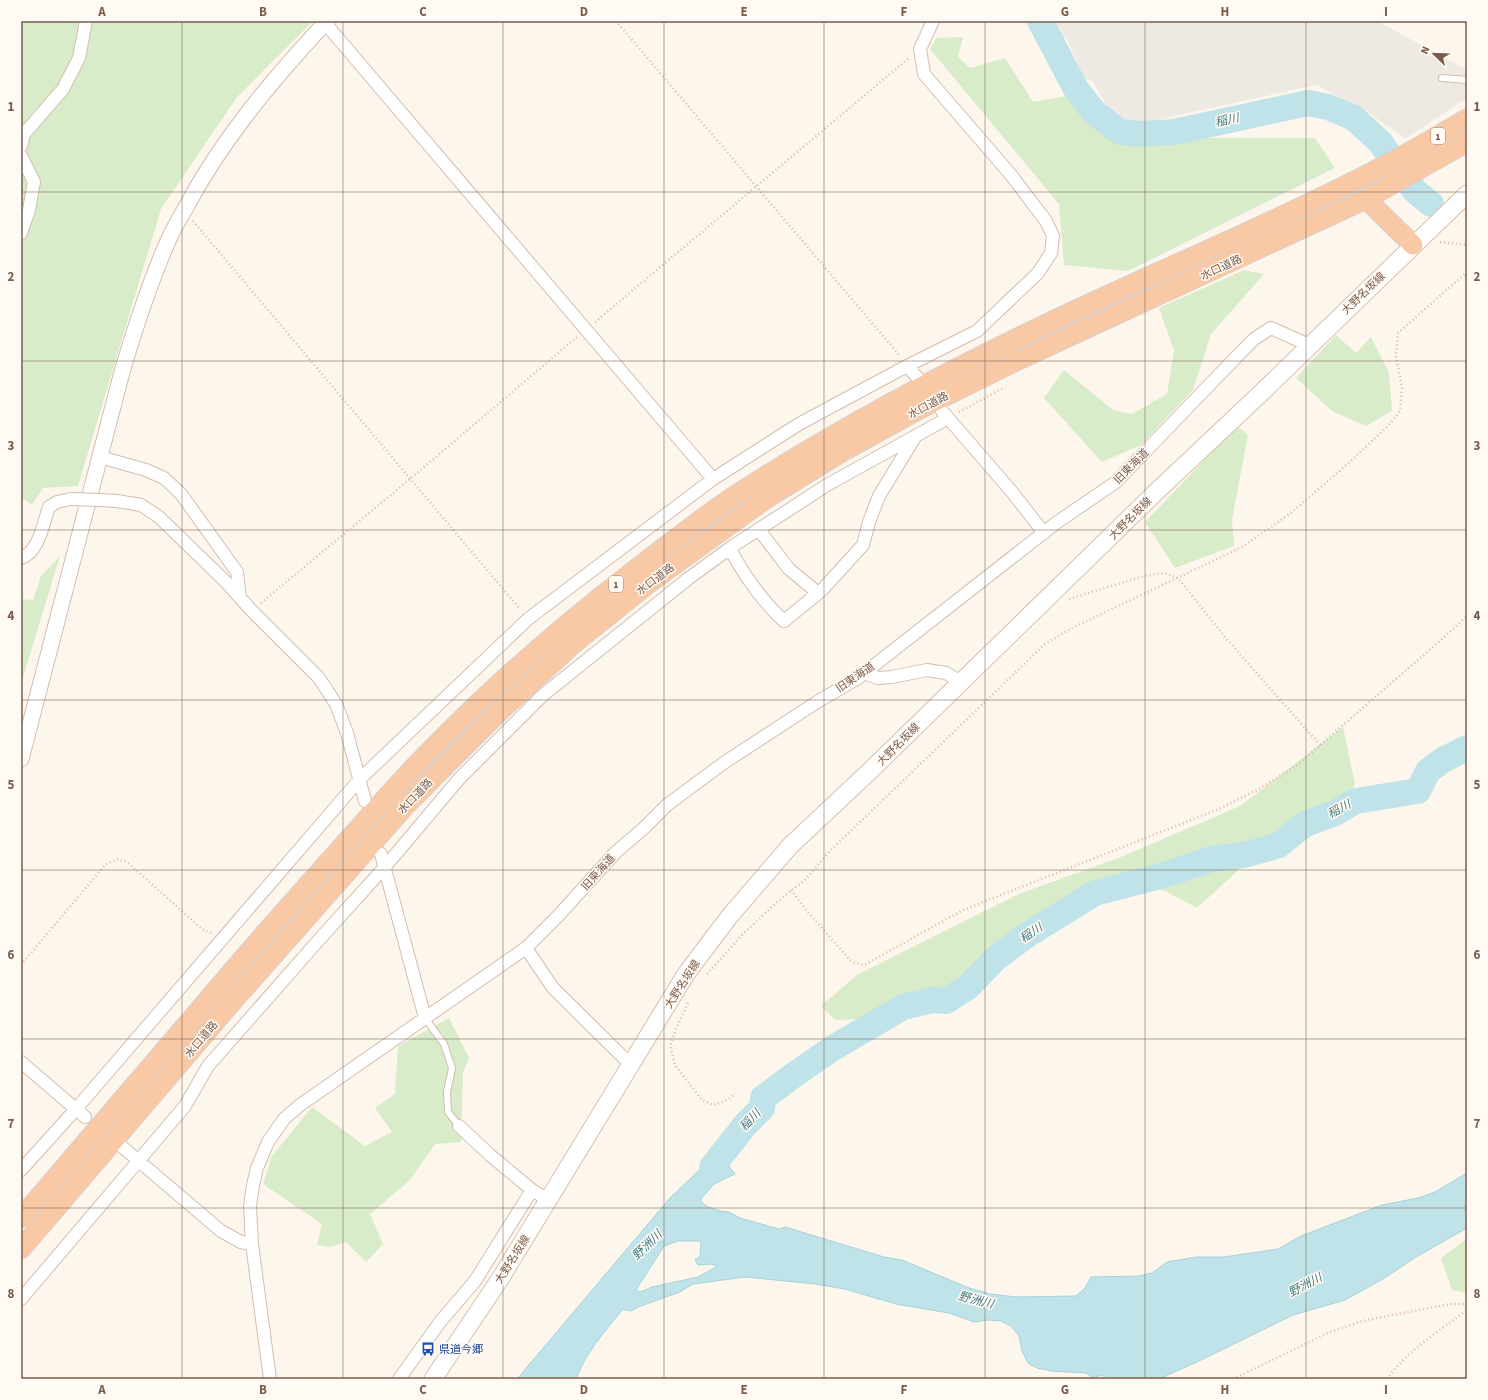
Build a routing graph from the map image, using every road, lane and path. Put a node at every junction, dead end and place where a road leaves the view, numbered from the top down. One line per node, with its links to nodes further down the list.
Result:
1 (86, 21): 10 (street)
2 (616, 21): 12 (path)
3 (933, 21): 5 (street)
4 (326, 22): 19 (street); 24 (street)
5 (920, 49): 12 (path); 21 (street)
6 (1442, 78): 7 (lane)
7 (1467, 80)
8 (1467, 119): 64 (highway, 水口道路 / 1)
9 (1467, 142): 14 (highway, 水口道路 / 1)
10 (21, 146)
11 (21, 156): 16 (street)
12 (756, 187): 19 (path); 21 (path)
13 (1467, 194): 17 (main road, 大野名坂線)
14 (1366, 199): 17 (highway); 66 (highway, 水口道路 / 1)
15 (193, 220): 25 (path)
16 (21, 233)
17 (1413, 245): 20 (main road, 大野名坂線)
18 (1467, 272): 31 (path)
19 (586, 330): 25 (path); 26 (street)
20 (1309, 345): 28 (street, 旧東海道); 39 (main road, 大野名坂線)
21 (907, 366): 22 (street); 26 (street)
22 (917, 377)
23 (915, 436): 27 (street); 28 (street); 32 (street)
24 (100, 457): 33 (street); 41 (street)
25 (410, 479): 35 (path); 37 (path)
26 (713, 479): 37 (street)
27 (758, 530): 29 (street); 32 (street)
28 (1044, 533): 38 (street, 旧東海道)
29 (730, 549): 32 (street); 45 (street)
30 (21, 558): 33 (street, bridge)
31 (1178, 578): 34 (path); 40 (path); 46 (path)
32 (818, 593)
33 (240, 598): 35 (street)
34 (1064, 600)
35 (252, 611): 42 (street)
36 (1467, 616): 40 (path)
37 (528, 619): 42 (street)
38 (864, 673): 39 (street); 48 (street, 旧東海道)
39 (961, 682): 50 (main road, 大野名坂線)
40 (1320, 745): 46 (path)
41 (21, 759)
42 (360, 779): 43 (street); 47 (street)
43 (365, 801)
44 (381, 854): 45 (street)
45 (384, 868): 52 (street); 60 (street)
46 (791, 890): 50 (path)
47 (223, 937): 49 (path); 56 (street)
48 (526, 948): 52 (street, 旧東海道); 54 (street)
49 (21, 965)
50 (686, 974): 54 (main road, 大野名坂線)
51 (689, 1002): 55 (path)
52 (425, 1018): 58 (lane); 65 (street, 旧東海道)
53 (21, 1062): 56 (street)
54 (631, 1066): 63 (main road, 大野名坂線)
55 (736, 1094)
56 (76, 1109): 57 (street); 61 (street)
57 (85, 1117)
58 (459, 1126): 62 (street)
59 (120, 1145): 60 (street)
60 (138, 1161): 65 (street); 67 (street)
61 (21, 1170)
62 (532, 1190): 63 (street); 71 (street)
63 (548, 1200): 72 (main road, 大野名坂線)
64 (21, 1218)
65 (252, 1244): 70 (street, 旧東海道)
66 (21, 1249)
67 (21, 1299)
68 (1467, 1304): 73 (path)
69 (1467, 1310): 74 (path)
70 (270, 1379)
71 (399, 1379)
72 (433, 1379)
73 (1233, 1379)
74 (1387, 1379)

